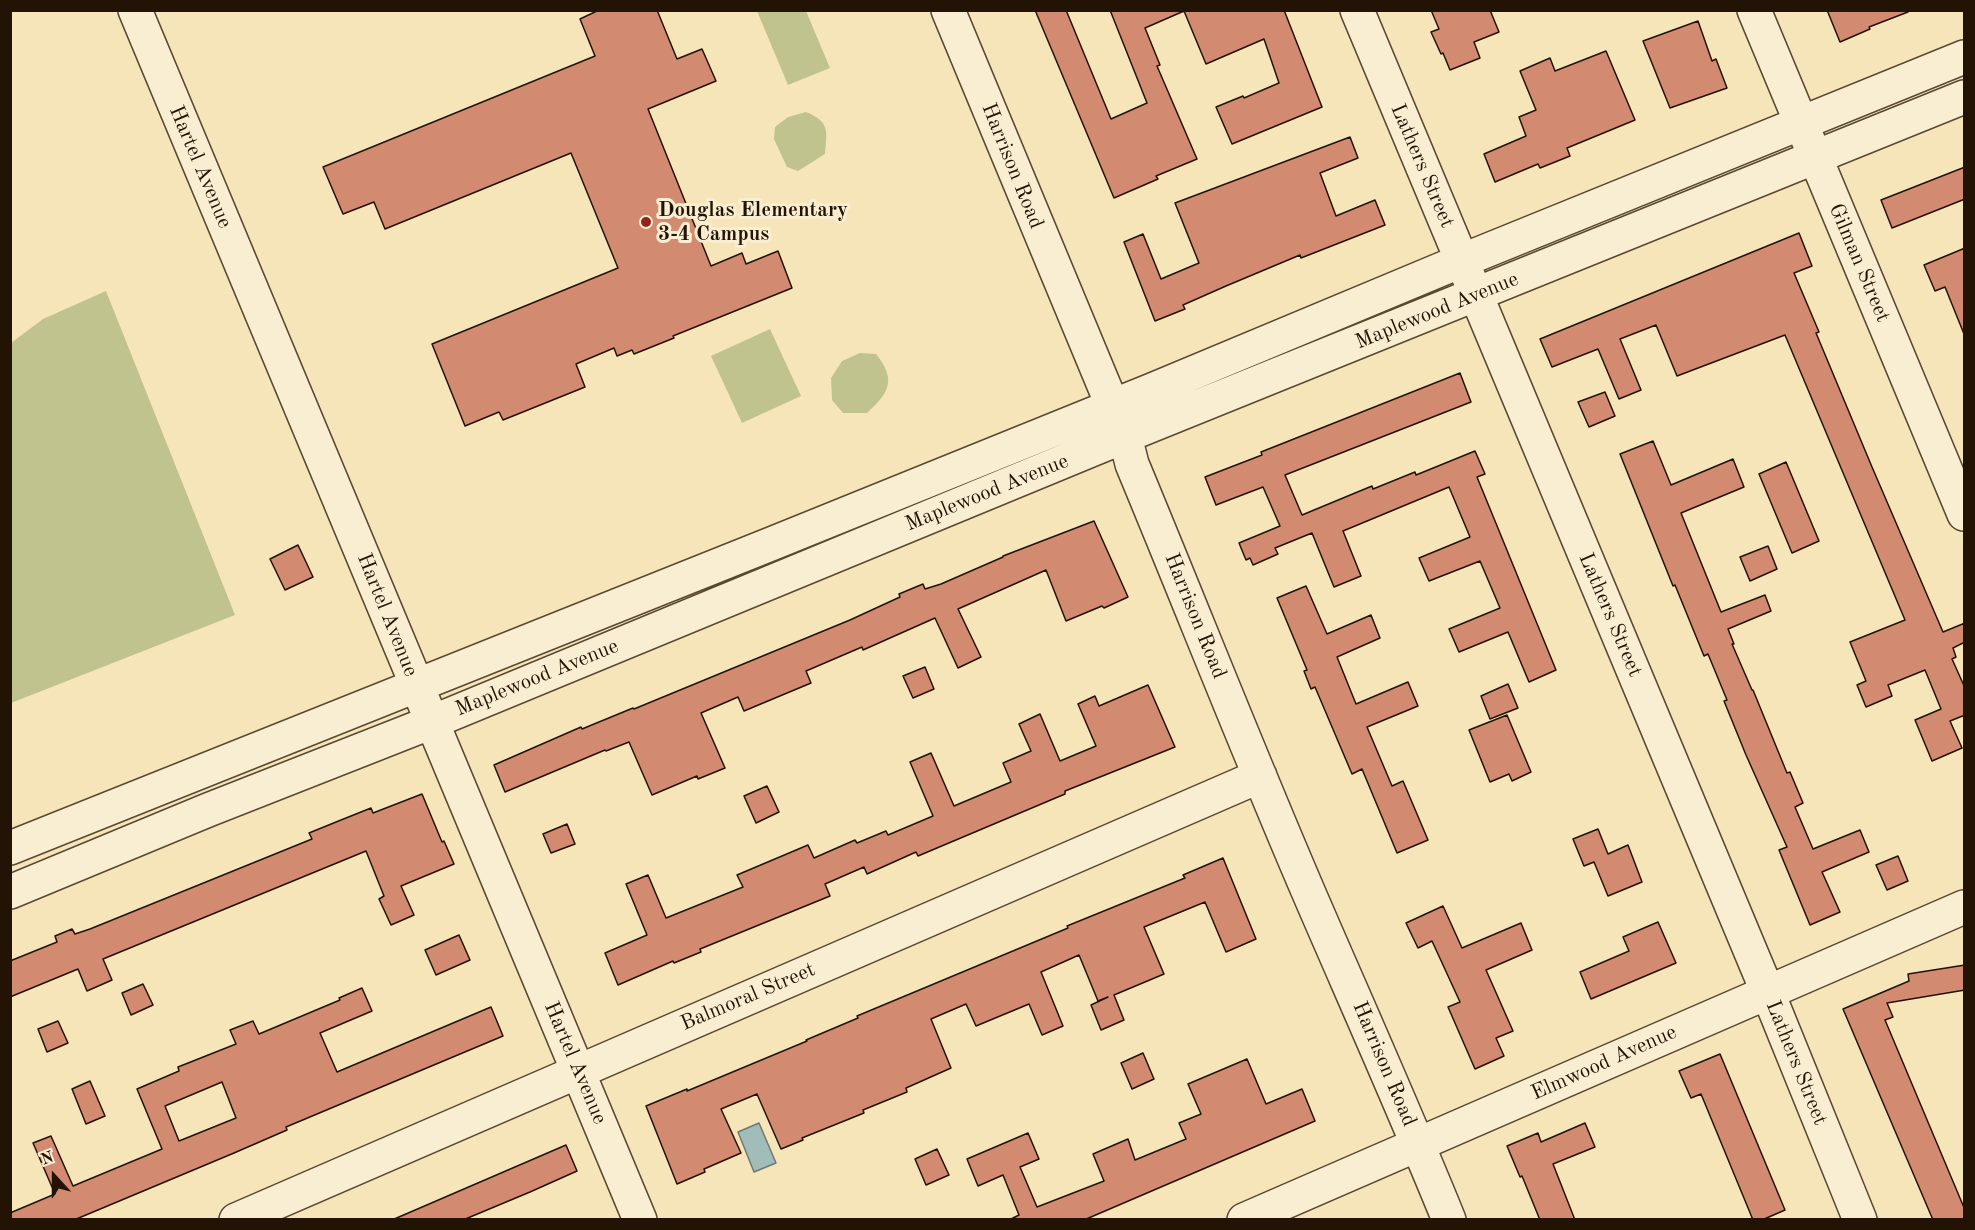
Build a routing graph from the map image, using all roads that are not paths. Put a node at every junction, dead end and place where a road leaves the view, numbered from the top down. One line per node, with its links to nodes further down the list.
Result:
1 (135, 10): 14 (street, Hartel Avenue)
2 (948, 10): 11 (street, Harrison Road)
3 (1357, 10): 9 (street, Lathers Street)
4 (1754, 10): 7 (street, Gilman Street)
5 (1965, 57): 7 (street, Maplewood Avenue)
6 (1965, 97): 8 (street, Maplewood Avenue)
7 (1801, 123): 8 (street, Gilman Street); 9 (street, Maplewood Avenue)
8 (1815, 158): 10 (street, Maplewood Avenue); 13 (street, Gilman Street)
9 (1461, 261): 10 (street, Lathers Street); 11 (street, Maplewood Avenue)
10 (1475, 296): 12 (street, Maplewood Avenue); 22 (street, Lathers Street)
11 (1112, 406): 12 (street, Harrison Road); 14 (street, Maplewood Avenue)
12 (1125, 436): 15 (street, Maplewood Avenue); 17 (street, Harrison Road)
13 (1965, 514)
14 (416, 685): 15 (street, Hartel Avenue); 16 (street, Maplewood Avenue)
15 (432, 722): 18 (street, Maplewood Avenue); 23 (street, Hartel Avenue)
16 (194, 775): 18 (street); 19 (street, Maplewood Avenue)
17 (1260, 776): 23 (street, Balmoral Street); 24 (street, Harrison Road)
18 (207, 810): 20 (street, Maplewood Avenue)
19 (10, 848)
20 (10, 892)
21 (1965, 907): 22 (street, Elmwood Avenue)
22 (1768, 993): 24 (street, Elmwood Avenue); 29 (street, Lathers Street)
23 (578, 1071): 25 (street, Balmoral Street); 26 (street, Hartel Avenue)
24 (1418, 1143): 27 (street, Elmwood Avenue); 28 (street, Harrison Road)
25 (236, 1220)
26 (640, 1220)
27 (1244, 1220)
28 (1449, 1220)
29 (1860, 1220)

